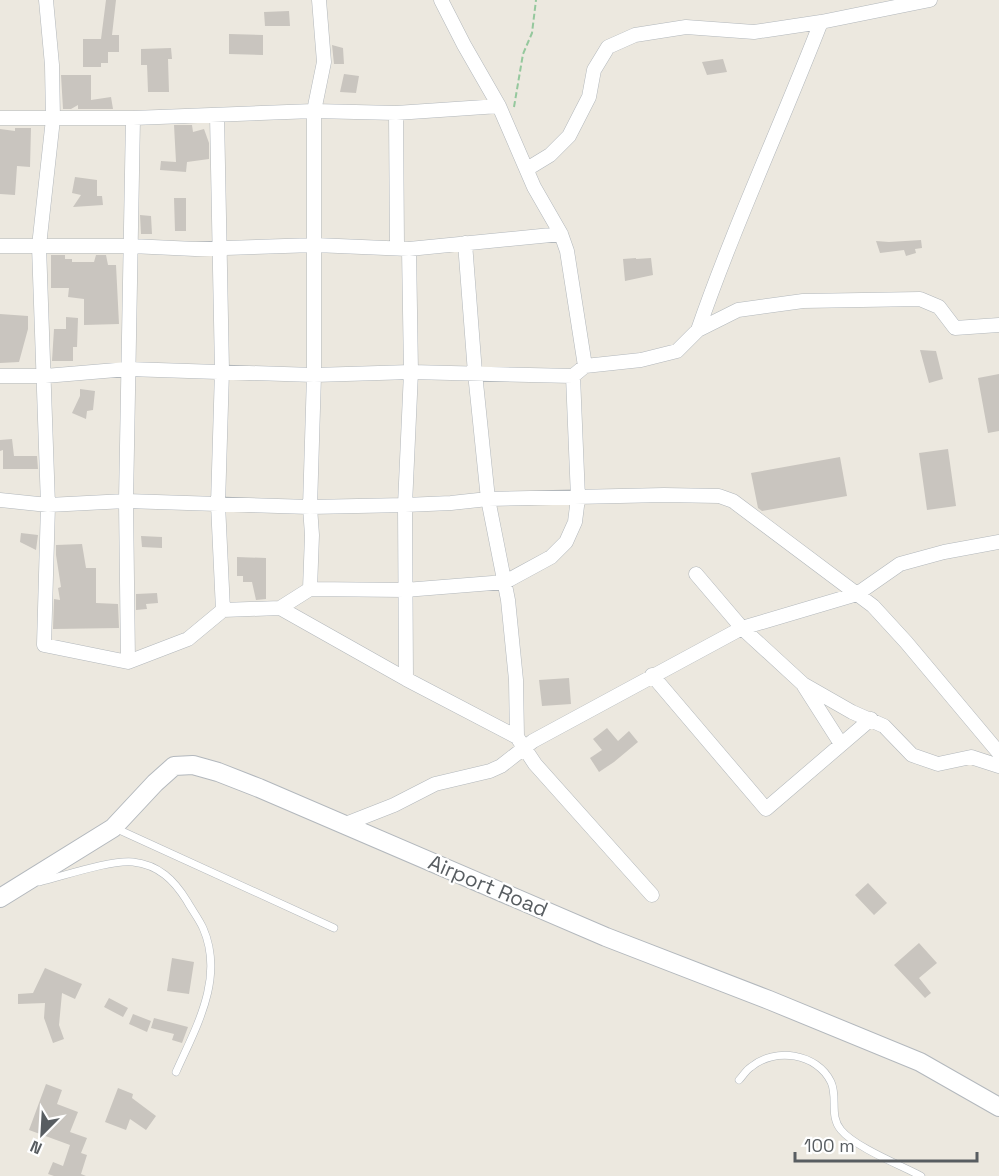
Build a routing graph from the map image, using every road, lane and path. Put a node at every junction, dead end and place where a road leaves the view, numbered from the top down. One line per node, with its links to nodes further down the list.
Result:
1 (46, 0): 13 (street)
2 (319, 0): 8 (street)
3 (441, 0): 7 (street)
4 (536, 0): 14 (path)
5 (930, 0): 6 (street)
6 (821, 22): 15 (street); 25 (street)
7 (499, 106): 9 (street); 14 (street)
8 (314, 111): 9 (street); 10 (street); 18 (street)
9 (396, 113): 23 (street)
10 (218, 115): 12 (street); 22 (street)
11 (0, 118): 13 (street)
12 (133, 118): 13 (street); 21 (street)
13 (53, 119): 20 (street)
14 (510, 131): 15 (street)
15 (527, 169): 16 (street)
16 (561, 234): 17 (street); 26 (street)
17 (465, 243): 23 (street); 30 (street)
18 (315, 245): 22 (street); 23 (street); 31 (street)
19 (0, 246): 20 (street)
20 (39, 246): 21 (street); 33 (street)
21 (131, 246): 22 (street); 27 (street)
22 (219, 247): 28 (street)
23 (403, 248): 29 (street)
24 (999, 325): 25 (street)
25 (698, 330): 26 (street)
26 (585, 366): 34 (street)
27 (128, 369): 28 (street); 33 (street); 38 (street)
28 (222, 371): 31 (street); 39 (street)
29 (411, 372): 30 (street); 31 (street); 41 (street)
30 (475, 373): 34 (street); 36 (street)
31 (314, 375): 42 (street)
32 (0, 376): 33 (street)
33 (45, 376): 40 (street)
34 (573, 376): 35 (street)
35 (578, 498): 36 (street); 45 (street); 48 (street)
36 (488, 499): 41 (street); 45 (street)
37 (0, 500): 40 (street)
38 (126, 501): 39 (street); 40 (street); 52 (street)
39 (218, 504): 42 (street); 50 (street)
40 (48, 505): 52 (street)
41 (405, 505): 42 (street); 47 (street)
42 (310, 507): 46 (street)
43 (999, 542): 48 (street)
44 (696, 574): 51 (street)
45 (505, 582): 47 (street); 57 (street)
46 (310, 589): 47 (street); 49 (street)
47 (405, 590): 54 (street)
48 (857, 594): 51 (street); 59 (street)
49 (280, 608): 50 (street); 54 (street)
50 (224, 610): 52 (street)
51 (742, 628): 53 (street); 55 (street)
52 (128, 662)
53 (652, 675): 57 (street); 58 (street)
54 (406, 679): 57 (street)
55 (803, 684): 56 (street); 58 (street)
56 (871, 719): 58 (street); 60 (street)
57 (520, 742): 61 (street); 64 (street)
58 (841, 744)
59 (999, 753)
60 (999, 766)
61 (343, 825): 62 (street, Airport Road); 69 (street, Airport Road)
62 (113, 828): 63 (street, Airport Road); 66 (lane)
63 (22, 886): 65 (street, Airport Road); 67 (lane)
64 (652, 895)
65 (0, 898)
66 (334, 927)
67 (176, 1072)
68 (739, 1080): 70 (lane)
69 (999, 1107)
70 (921, 1176)

